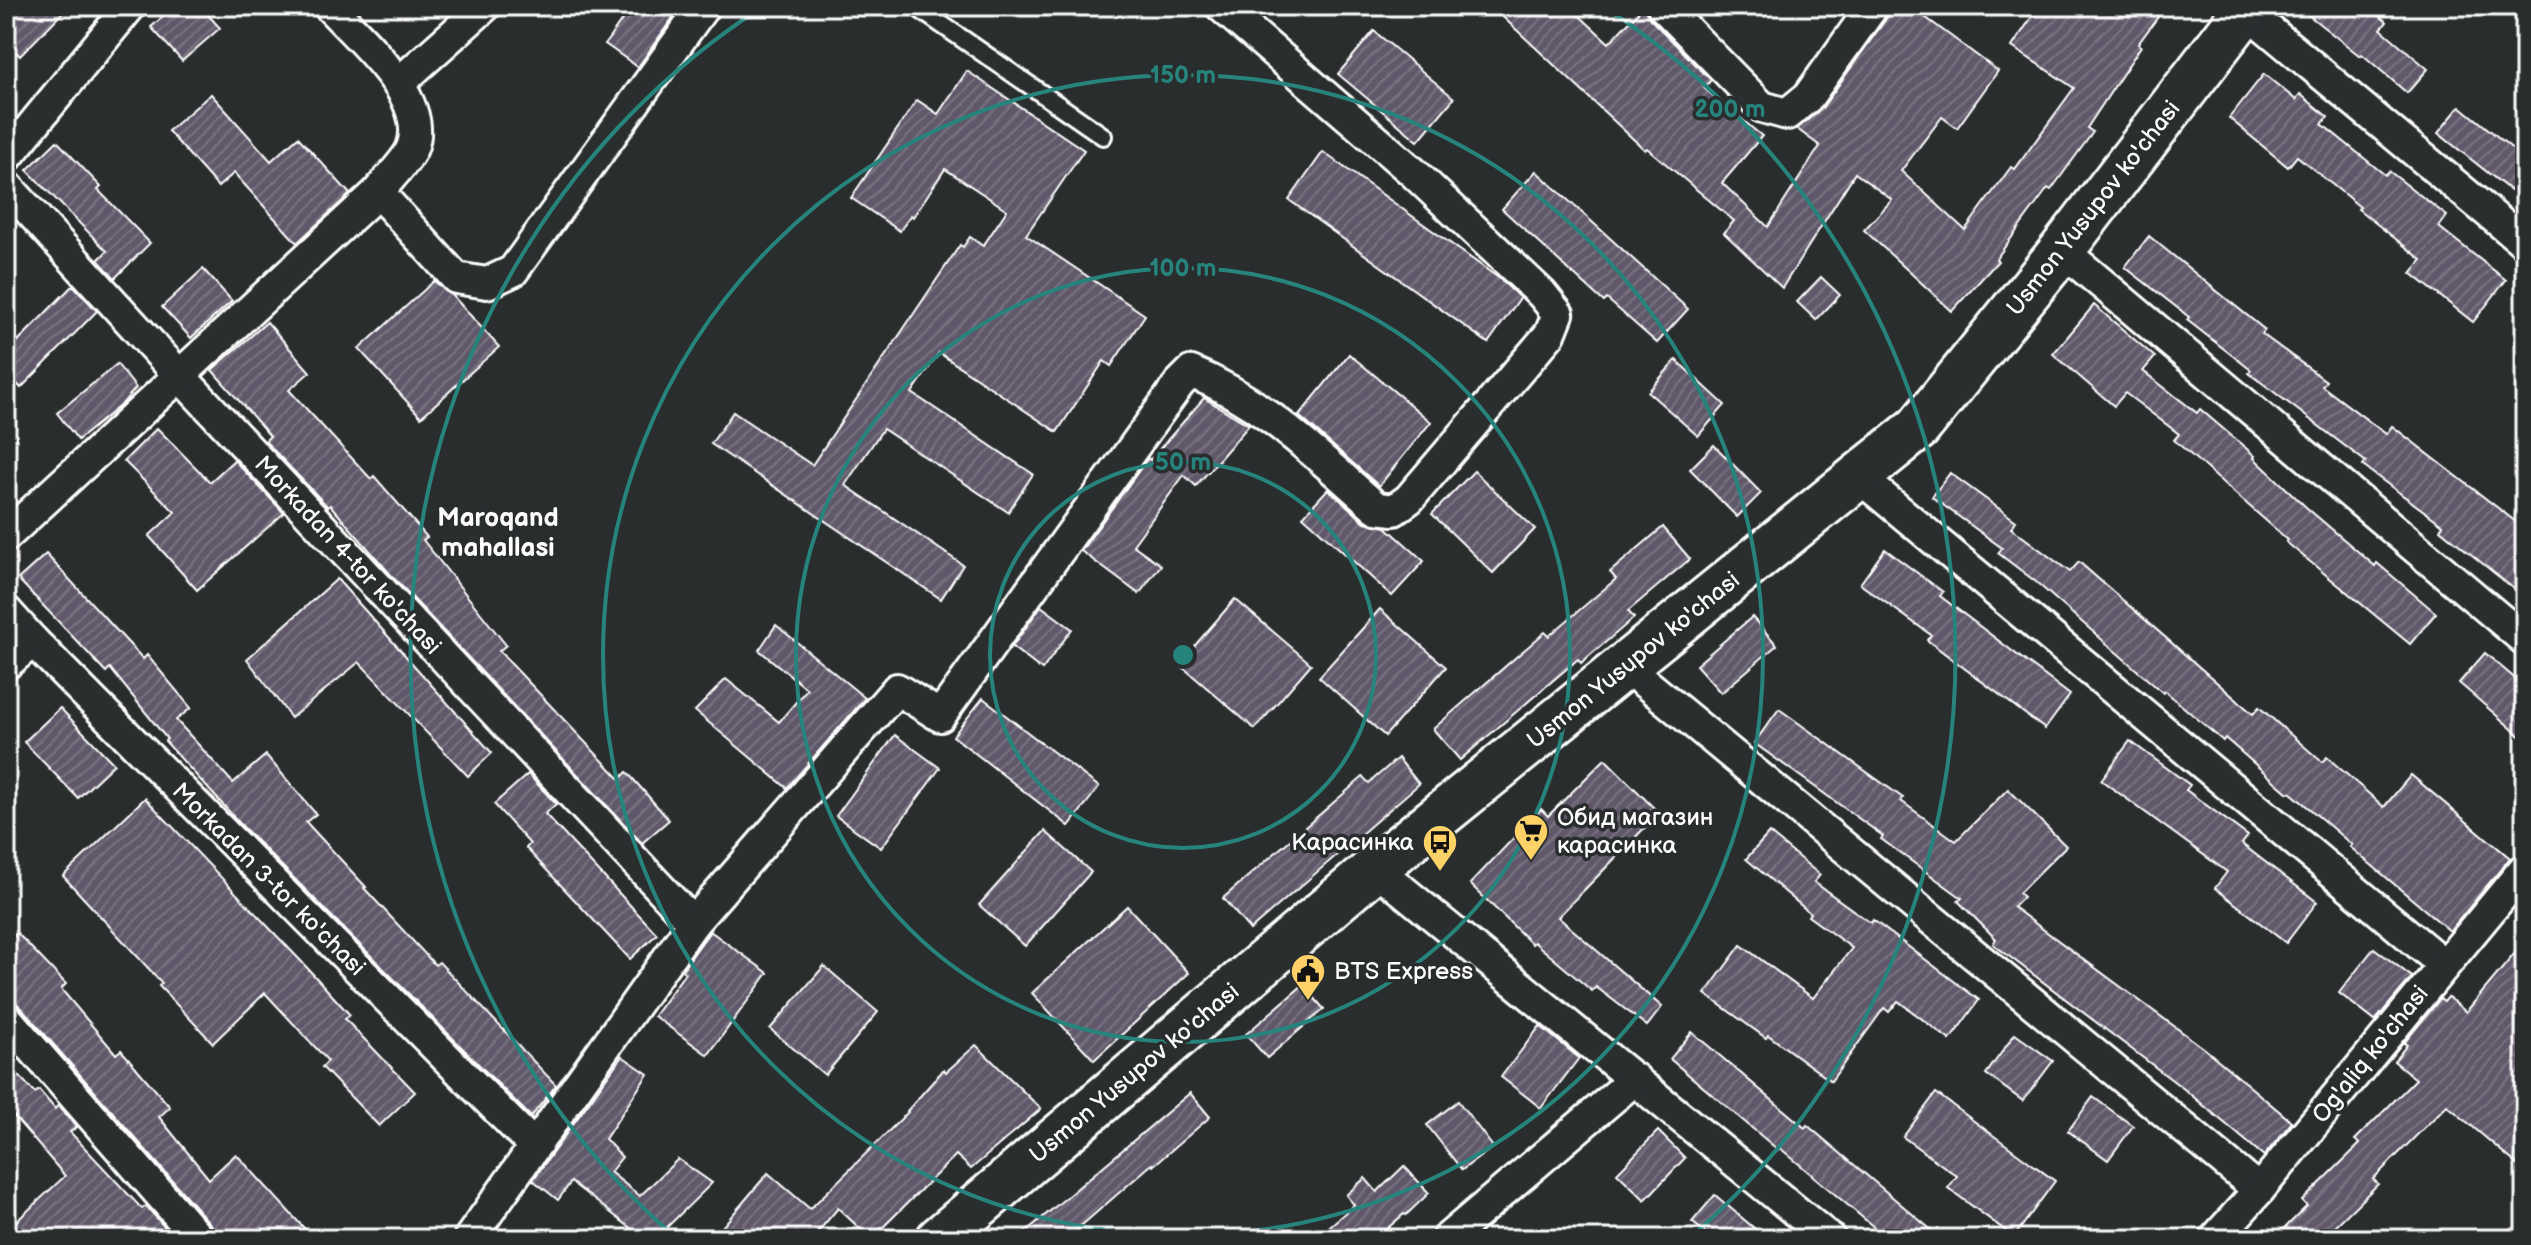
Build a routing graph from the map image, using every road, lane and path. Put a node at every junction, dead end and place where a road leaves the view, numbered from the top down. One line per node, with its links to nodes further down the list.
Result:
1 (130, 6): 12 (street)
2 (329, 6): 10 (street)
3 (485, 6): 10 (street)
4 (704, 6): 14 (street)
5 (915, 6): 11 (lane)
6 (1221, 6): 27 (street)
7 (1663, 6): 8 (street)
8 (1873, 6)
9 (2247, 8): 15 (street); 16 (main road, Usmon Yusupov ko'chasi)
10 (399, 83): 14 (street)
11 (1103, 136)
12 (6, 158)
13 (6, 185): 17 (street, Morkadan 4-tor ko'chasi)
14 (378, 192): 17 (street)
15 (2525, 243)
16 (2062, 250): 18 (main road, Usmon Yusupov ko'chasi); 21 (street)
17 (179, 375): 19 (street); 27 (street, Morkadan 4-tor ko'chasi)
18 (1859, 477): 24 (main road, Usmon Yusupov ko'chasi); 28 (street)
19 (6, 536)
20 (6, 611): 22 (street, Morkadan 3-tor ko'chasi)
21 (2525, 640)
22 (33, 641): 23 (street); 31 (street, Morkadan 3-tor ko'chasi)
23 (6, 664)
24 (1625, 666): 25 (main road, Usmon Yusupov ko'chasi); 32 (street)
25 (1375, 868): 30 (street); 35 (main road, Usmon Yusupov ko'chasi)
26 (2525, 868): 28 (street, Og'aliq ko'chasi)
27 (693, 923): 31 (street)
28 (2443, 964): 32 (street, Og'aliq ko'chasi)
29 (6, 1018): 33 (street)
30 (1635, 1079): 36 (street); 37 (street)
31 (534, 1146): 34 (street)
32 (2259, 1190): 38 (street, Og'aliq ko'chasi)
33 (199, 1239)
34 (469, 1239)
35 (939, 1239)
36 (1447, 1239)
37 (1830, 1239)
38 (2215, 1239)

